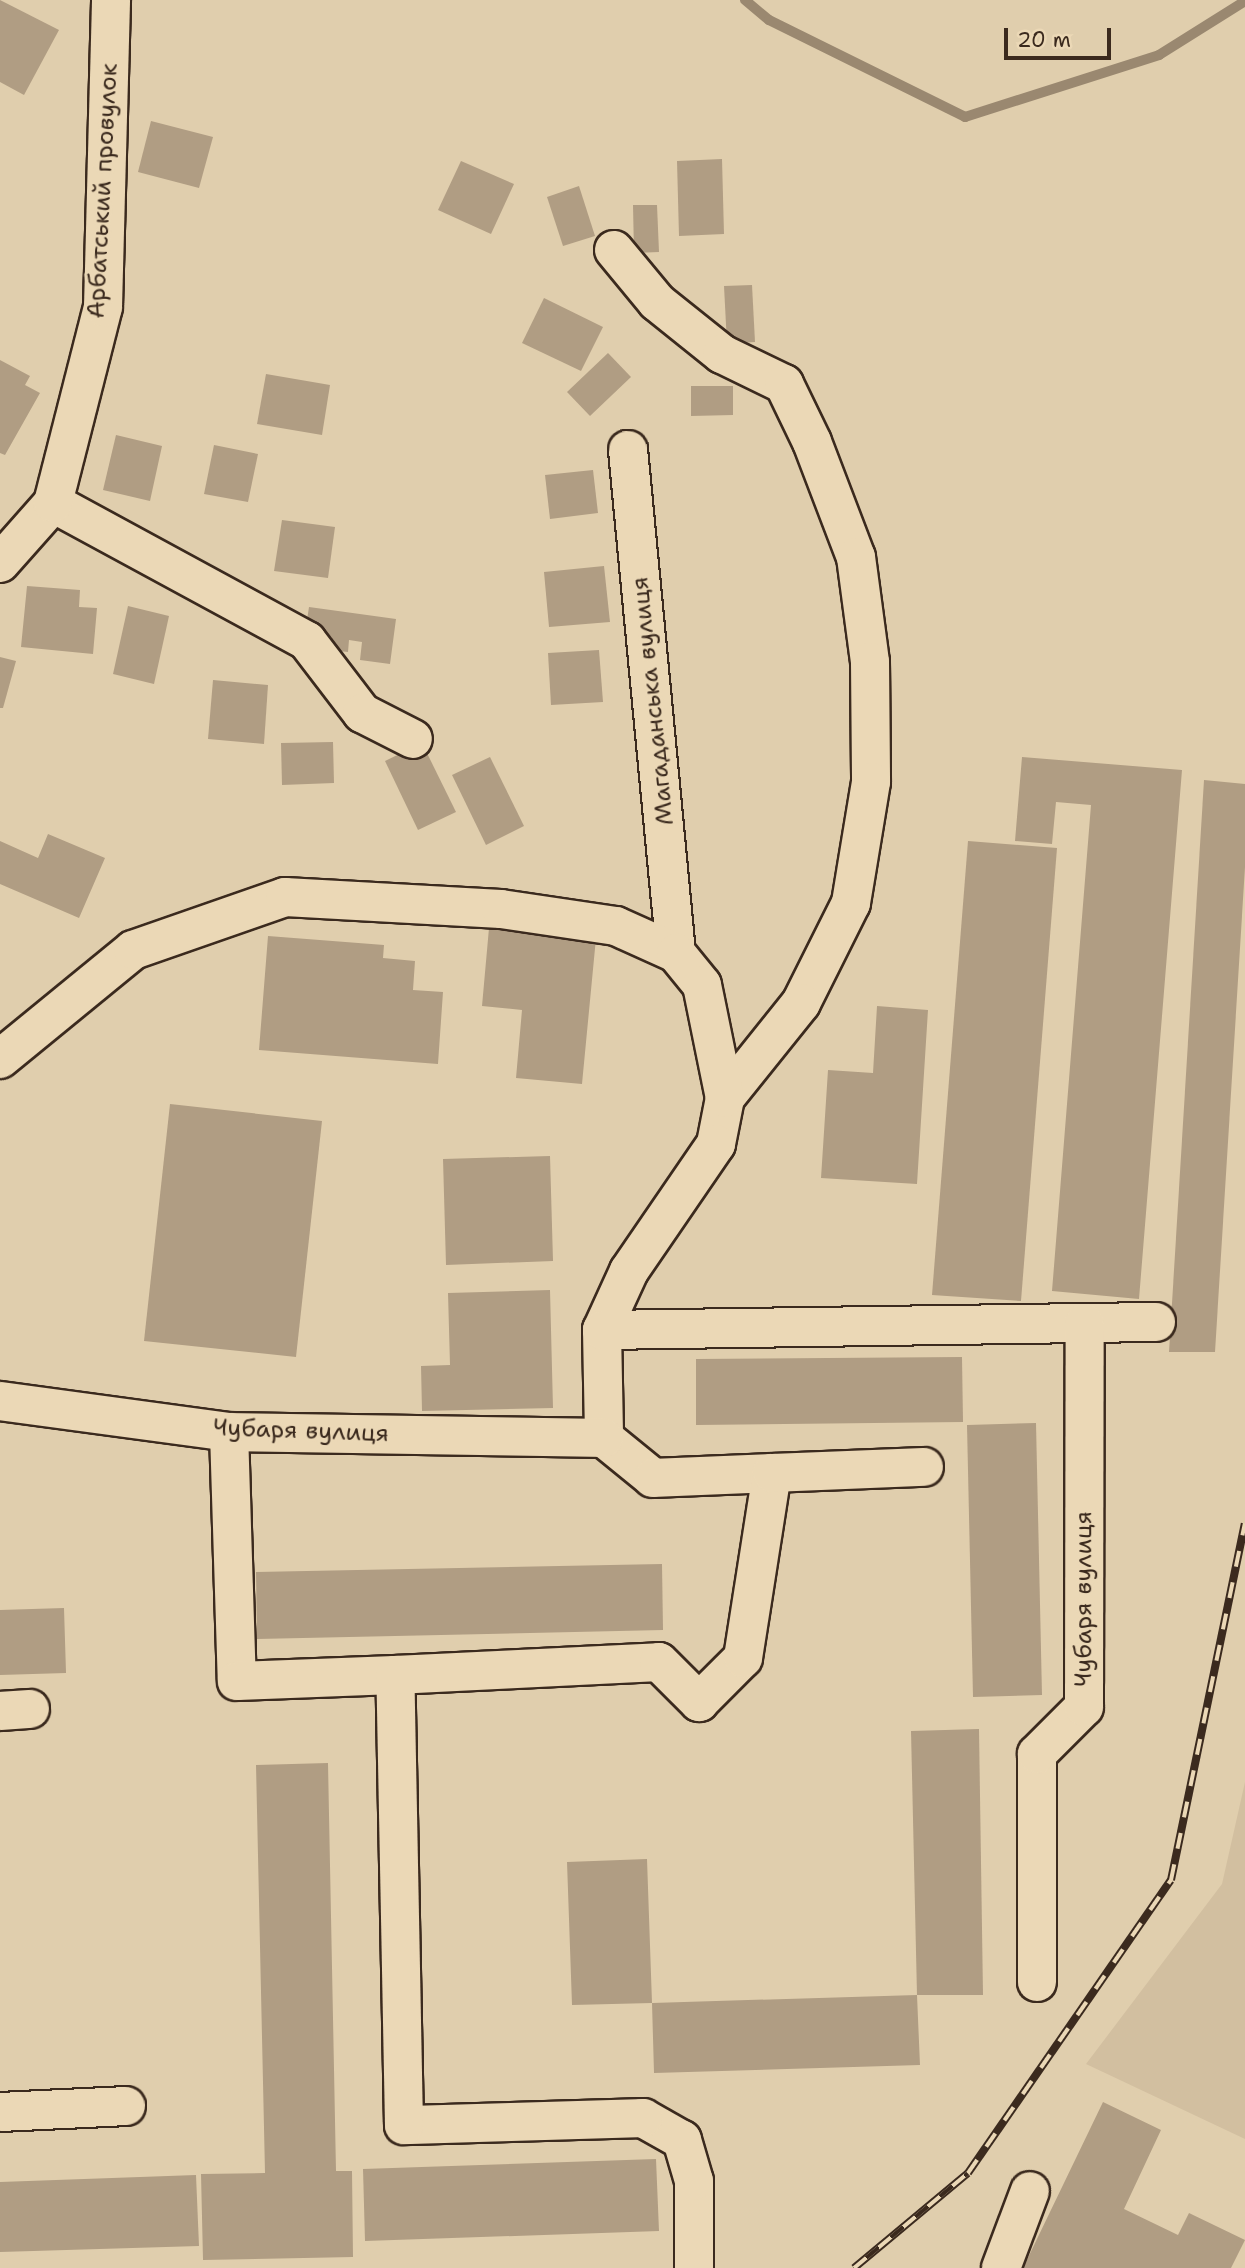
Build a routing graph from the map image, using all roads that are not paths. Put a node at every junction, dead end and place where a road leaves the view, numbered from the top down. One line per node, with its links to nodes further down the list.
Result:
1 (111, 0): 4 (street, Арбатський провулок)
2 (614, 250): 9 (street)
3 (628, 450): 7 (street, Магаданська вулиця)
4 (53, 503): 5 (street, Арбатський провулок); 6 (street)
5 (0, 563)
6 (413, 739)
7 (676, 953): 8 (street); 9 (street)
8 (0, 1059)
9 (725, 1098): 12 (street)
10 (1156, 1322): 11 (street)
11 (1085, 1323): 12 (street); 19 (street, Чубаря вулиця)
12 (602, 1330): 15 (street)
13 (0, 1401): 14 (street, Чубаря вулиця)
14 (229, 1432): 15 (street, Чубаря вулиця); 18 (street)
15 (604, 1438): 17 (street)
16 (924, 1467): 17 (street)
17 (772, 1473): 18 (street)
18 (395, 1675): 23 (street)
19 (1037, 1982)
20 (126, 2106): 21 (street)
21 (0, 2112)
22 (1030, 2191): 24 (street)
23 (694, 2268)
24 (1001, 2268)

